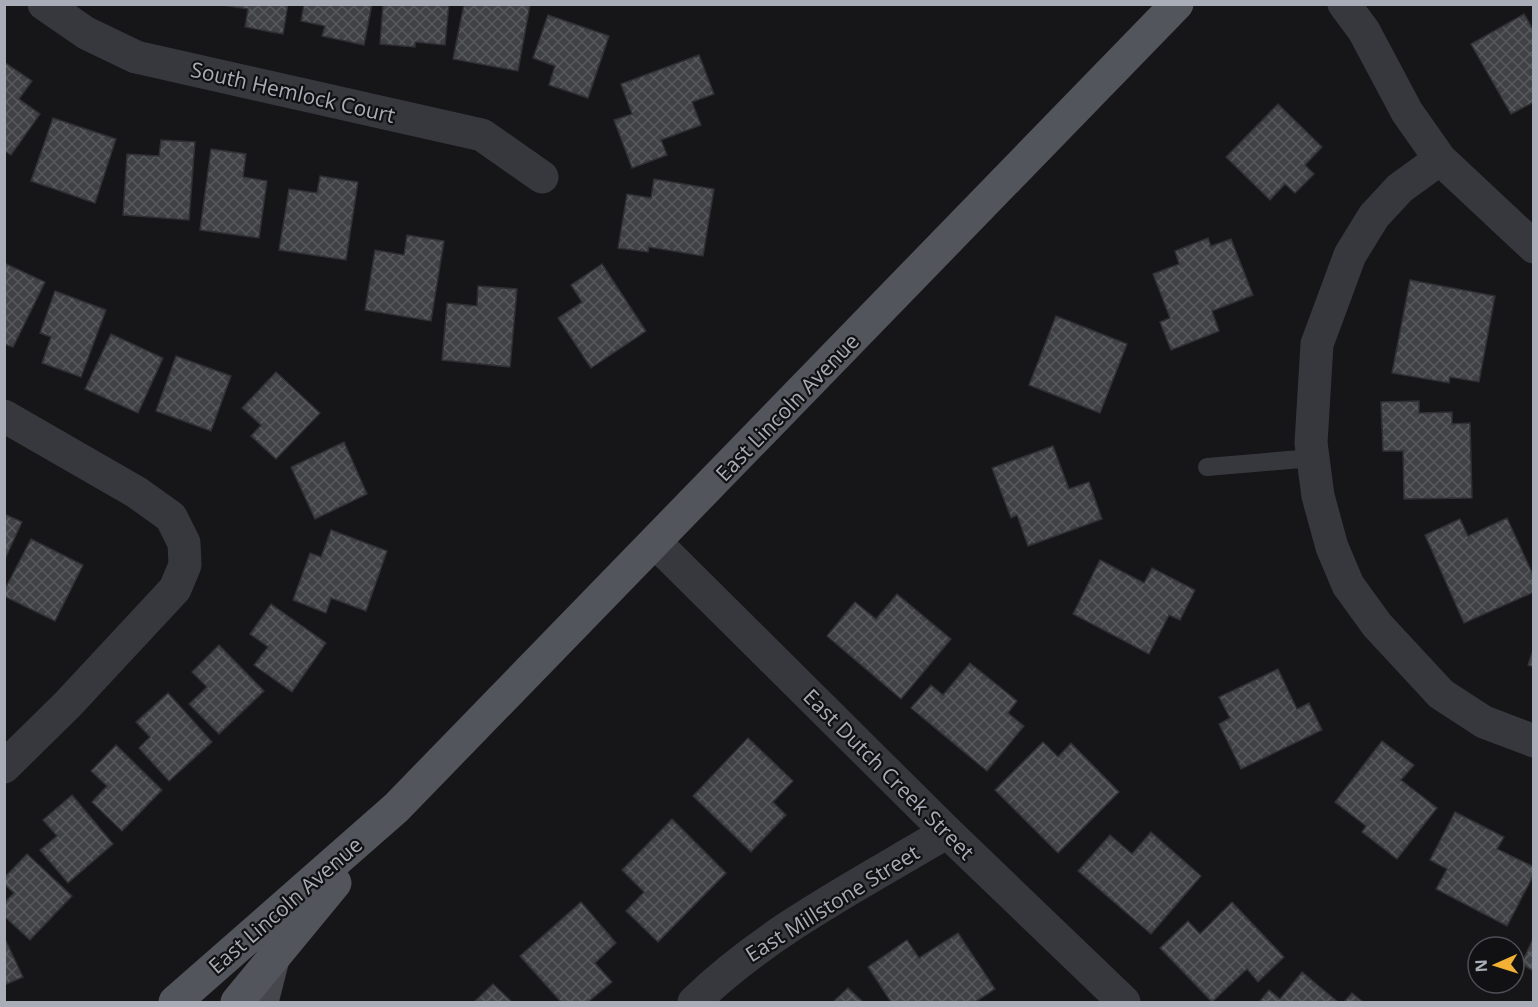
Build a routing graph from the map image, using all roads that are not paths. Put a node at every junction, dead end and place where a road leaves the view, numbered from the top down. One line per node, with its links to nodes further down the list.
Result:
1 (44, 4): 5 (street, South Hemlock Court)
2 (1177, 4): 10 (main road, East Lincoln Avenue)
3 (1344, 4): 4 (street)
4 (1440, 159): 6 (street); 8 (street)
5 (542, 177)
6 (1533, 247)
7 (4, 416): 12 (street)
8 (1313, 458): 9 (lane); 11 (street)
9 (1207, 467)
10 (656, 542): 13 (main road, East Lincoln Avenue); 14 (street, East Dutch Creek Street)
11 (1533, 741)
12 (4, 767)
13 (396, 808): 15 (main road, East Lincoln Avenue); 16 (main road, East Lincoln Avenue)
14 (947, 832): 19 (street, East Millstone Street); 20 (street, East Dutch Creek Street)
15 (273, 959): 17 (main road, East Lincoln Avenue); 18 (main road)
16 (175, 1002)
17 (237, 1002)
18 (262, 1002)
19 (694, 1002)
20 (1124, 1002)

